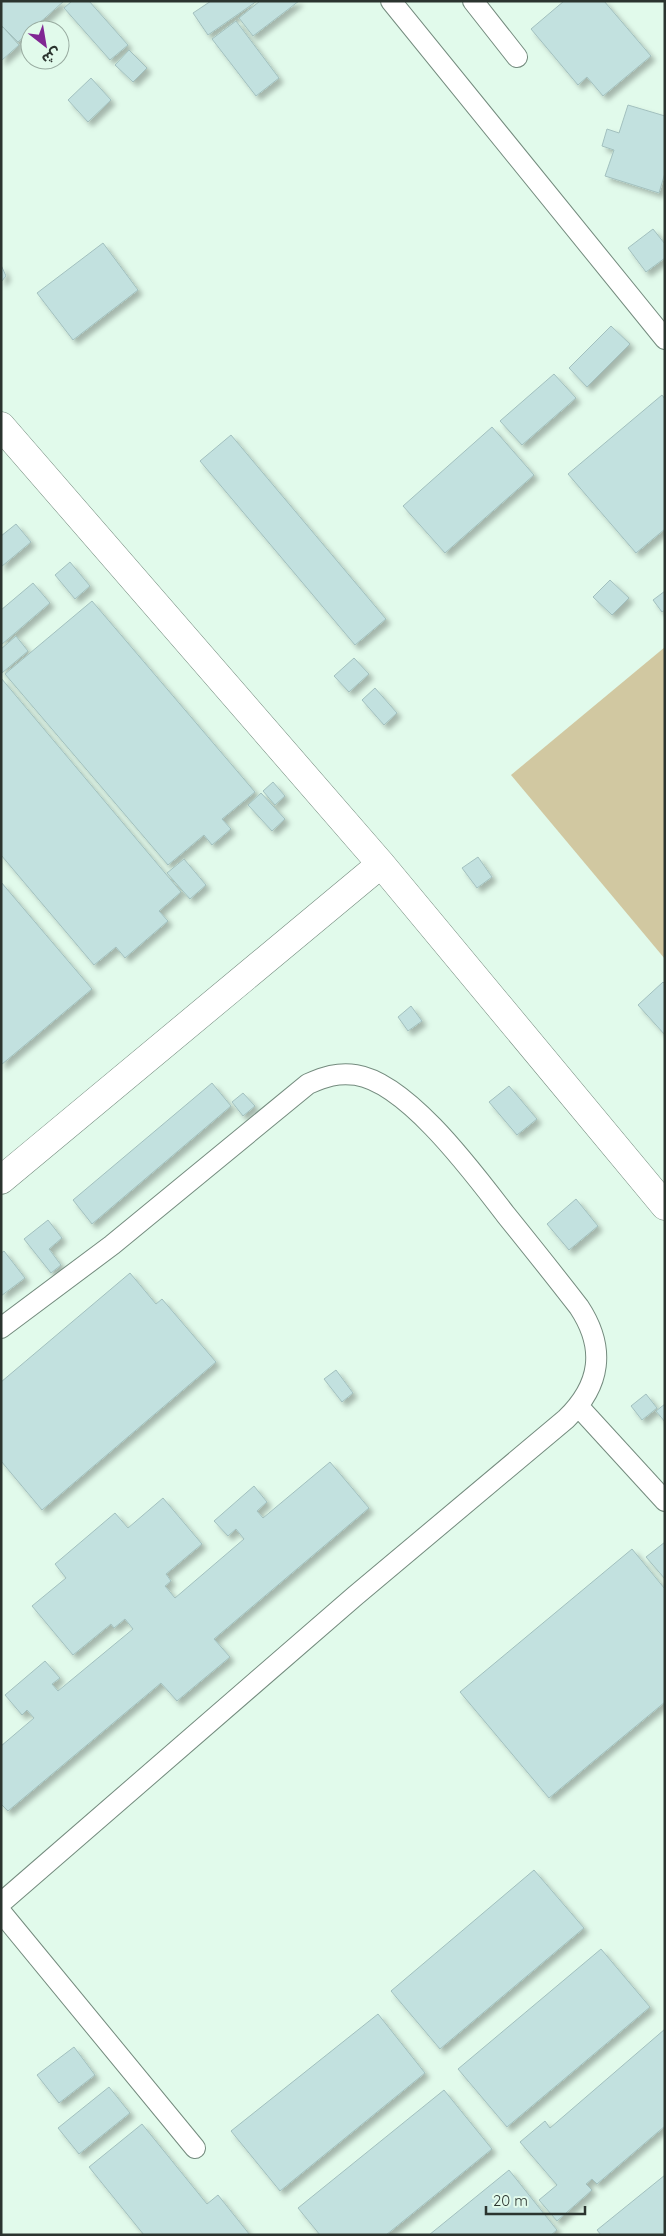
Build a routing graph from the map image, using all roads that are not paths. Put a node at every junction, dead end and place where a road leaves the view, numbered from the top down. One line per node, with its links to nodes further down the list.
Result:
1 (391, 1): 4 (lane)
2 (473, 1): 3 (lane)
3 (516, 58)
4 (665, 338)
5 (1, 426): 6 (street)
6 (381, 864): 7 (street); 8 (street)
7 (1, 1180)
8 (665, 1206)
9 (1, 1328): 10 (lane)
10 (579, 1407): 11 (lane); 12 (lane)
11 (665, 1501)
12 (1, 1903)
13 (1, 1912): 14 (lane)
14 (195, 2148)

